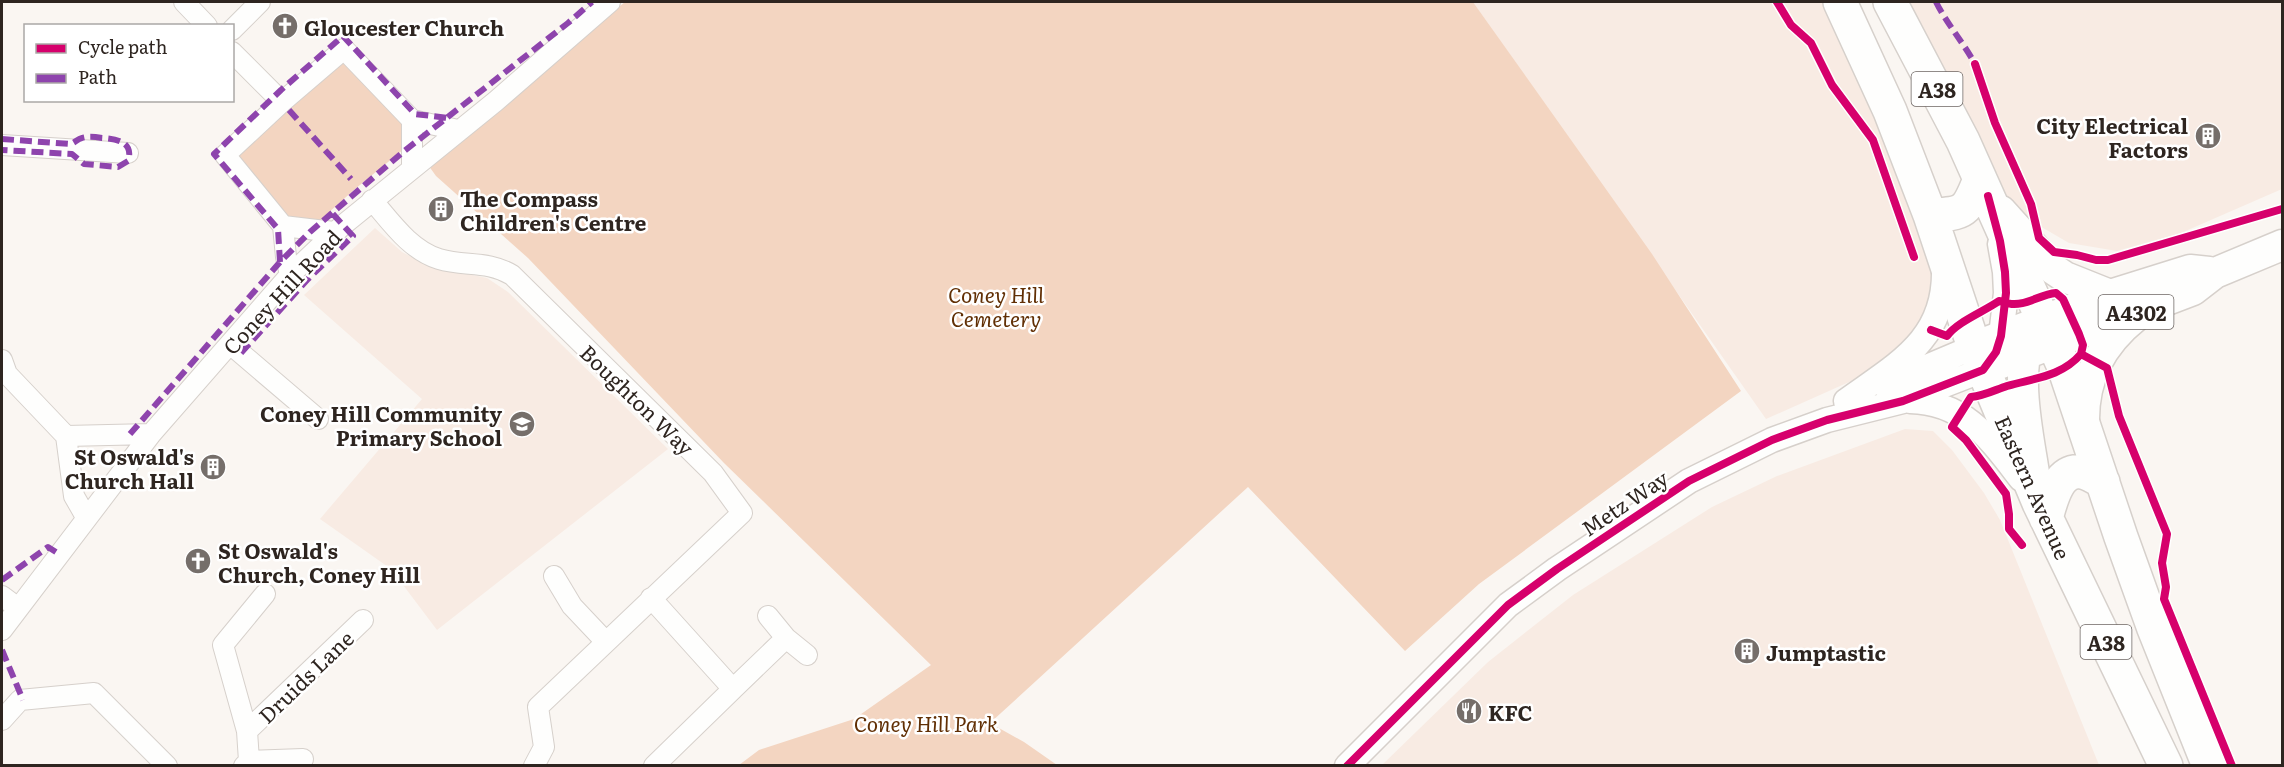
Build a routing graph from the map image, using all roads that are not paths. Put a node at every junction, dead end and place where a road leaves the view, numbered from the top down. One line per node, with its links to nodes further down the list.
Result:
1 (184, 2): 6 (street)
2 (260, 2): 7 (street)
3 (608, 2): 11 (street, Coney Hill Road)
4 (1840, 2): 17 (highway, Eastern Avenue / A38)
5 (1890, 2): 15 (highway, A38)
6 (205, 24)
7 (234, 28)
8 (234, 54): 9 (street)
9 (282, 102): 10 (street); 18 (street)
10 (412, 120): 11 (street); 14 (street)
11 (458, 130): 14 (street, Coney Hill Road)
12 (2, 145): 13 (street)
13 (128, 153)
14 (412, 167): 16 (street, Coney Hill Road)
15 (1984, 188): 17 (highway); 24 (main road); 26 (highway, A38); 28 (street)
16 (372, 200): 19 (street, Coney Hill Road); 44 (street, Boughton Way)
17 (1930, 215): 21 (highway, Eastern Avenue / A38)
18 (283, 225): 19 (street); 23 (street)
19 (334, 232): 23 (street, Coney Hill Road)
20 (2283, 245): 22 (main road, Metz Way / A4302)
21 (1943, 255): 28 (highway, Eastern Avenue / A38); 31 (street)
22 (2215, 273): 24 (main road, Metz Way / A4302); 25 (main road, Metz Way / A4302)
23 (290, 275): 27 (street, Coney Hill Road)
24 (2110, 295): 26 (main road, Metz Way / A4302)
25 (2145, 308): 26 (main road, Metz Way / A4302); 35 (main road)
26 (2049, 332): 28 (main road, Metz Way / A4302); 29 (main road); 35 (highway, A38)
27 (230, 344): 33 (street); 36 (street, Coney Hill Road)
28 (1986, 351): 29 (main road, Metz Way); 31 (street, Metz Way); 32 (street, Metz Way); 39 (highway, Eastern Avenue / A38)
29 (2024, 355): 39 (main road)
30 (2, 360): 37 (street)
31 (1846, 401): 34 (street, Metz Way)
32 (1904, 401): 34 (street, Metz Way); 39 (street)
33 (318, 419)
34 (1827, 420): 60 (street, Metz Way)
35 (2084, 423): 38 (highway, A38)
36 (151, 434): 37 (street); 40 (street, Coney Hill Road)
37 (66, 436): 40 (street)
38 (2103, 482): 39 (highway); 62 (highway, A38)
39 (2042, 510): 61 (highway, Eastern Avenue / A38)
40 (86, 517): 45 (street, Coney Hill Road)
41 (554, 576): 50 (street)
42 (265, 594): 54 (street, Druids Lane)
43 (2, 596): 45 (street)
44 (651, 598): 50 (street, Boughton Way); 52 (street)
45 (18, 608): 48 (street, Coney Hill Road)
46 (768, 616): 49 (street)
47 (363, 620): 54 (street, Druids Lane)
48 (2, 630)
49 (786, 638): 51 (street); 52 (street)
50 (606, 642): 58 (street, Boughton Way)
51 (807, 655)
52 (733, 688): 59 (street)
53 (2, 720): 57 (street)
54 (247, 731): 56 (street, Druids Lane)
55 (303, 759): 56 (street)
56 (247, 763)
57 (167, 765)
58 (534, 765)
59 (654, 765)
60 (1347, 765)
61 (2166, 765)
62 (2209, 765)

